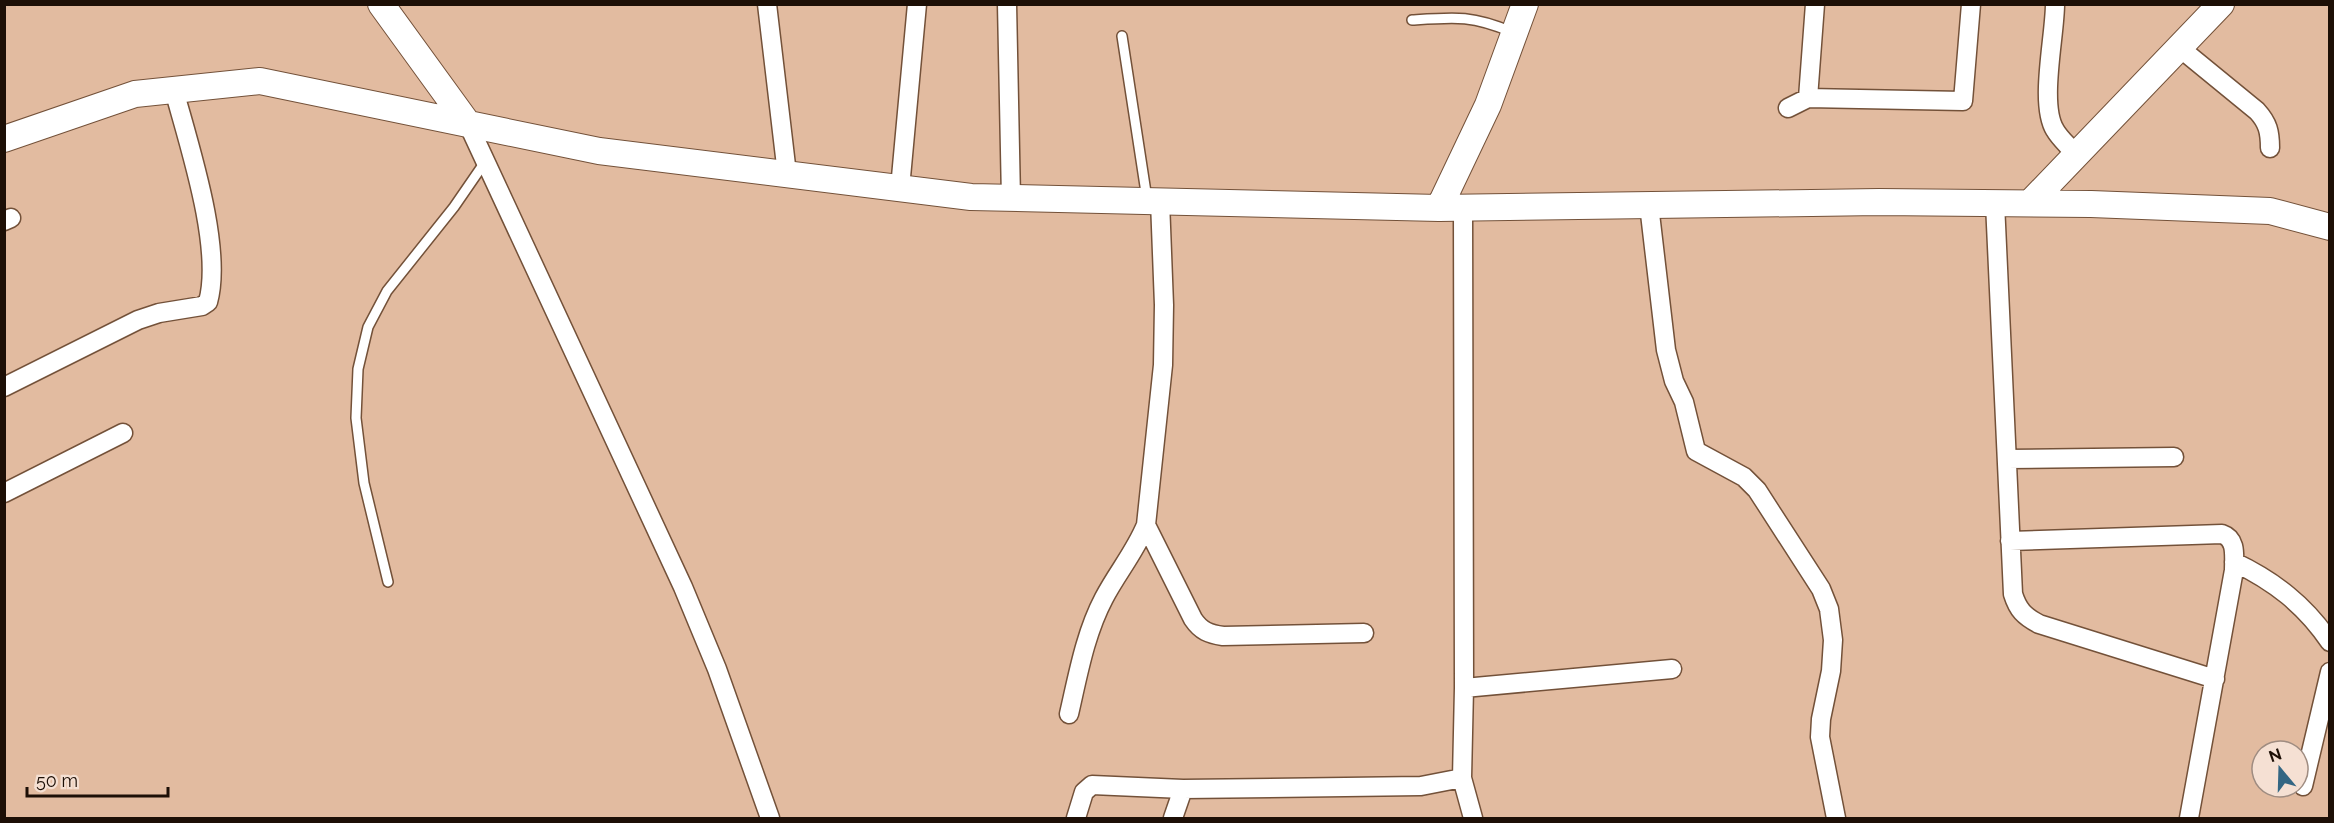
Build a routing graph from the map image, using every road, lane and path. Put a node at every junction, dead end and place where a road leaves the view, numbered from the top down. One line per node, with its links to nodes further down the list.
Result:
1 (381, 4): 17 (main road)
2 (767, 4): 22 (street)
3 (917, 4): 23 (street)
4 (1007, 4): 24 (street)
5 (1525, 4): 11 (main road)
6 (1815, 4): 15 (street)
7 (1971, 4): 15 (street)
8 (2055, 4): 20 (street)
9 (2218, 5): 13 (main road)
10 (1412, 21): 11 (lane)
11 (1515, 33): 29 (main road)
12 (1122, 36): 25 (lane)
13 (2180, 48): 19 (street); 20 (main road)
14 (174, 90): 17 (main road); 18 (main road); 31 (street)
15 (1808, 98): 16 (street)
16 (1788, 108)
17 (468, 124): 21 (street); 22 (main road)
18 (7, 137)
19 (2270, 148)
20 (2076, 155): 27 (main road)
21 (485, 162): 39 (lane); 50 (street)
22 (787, 174): 23 (main road)
23 (900, 188): 24 (main road)
24 (1011, 199): 25 (main road)
25 (1153, 201): 29 (main road); 36 (street)
26 (1995, 203): 27 (main road); 28 (main road); 34 (street)
27 (2030, 203): 30 (main road)
28 (1649, 205): 29 (main road); 54 (street)
29 (1451, 208): 45 (street)
30 (2330, 227)
31 (4, 387)
32 (123, 434): 35 (street)
33 (2174, 457): 34 (street)
34 (2007, 459): 37 (street)
35 (4, 493)
36 (1146, 525): 40 (street); 46 (street)
37 (2010, 541): 38 (street); 43 (street)
38 (2234, 562): 41 (street); 43 (street)
39 (388, 582)
40 (1364, 633)
41 (2330, 642)
42 (1672, 669): 45 (street)
43 (2215, 679): 55 (street)
44 (2328, 683): 47 (street)
45 (1464, 688): 48 (street)
46 (1069, 714)
47 (2310, 757)
48 (1462, 778): 49 (street); 53 (street)
49 (1183, 789): 51 (street); 52 (street)
50 (770, 819)
51 (1076, 819)
52 (1173, 819)
53 (1473, 819)
54 (1836, 819)
55 (2188, 819)

